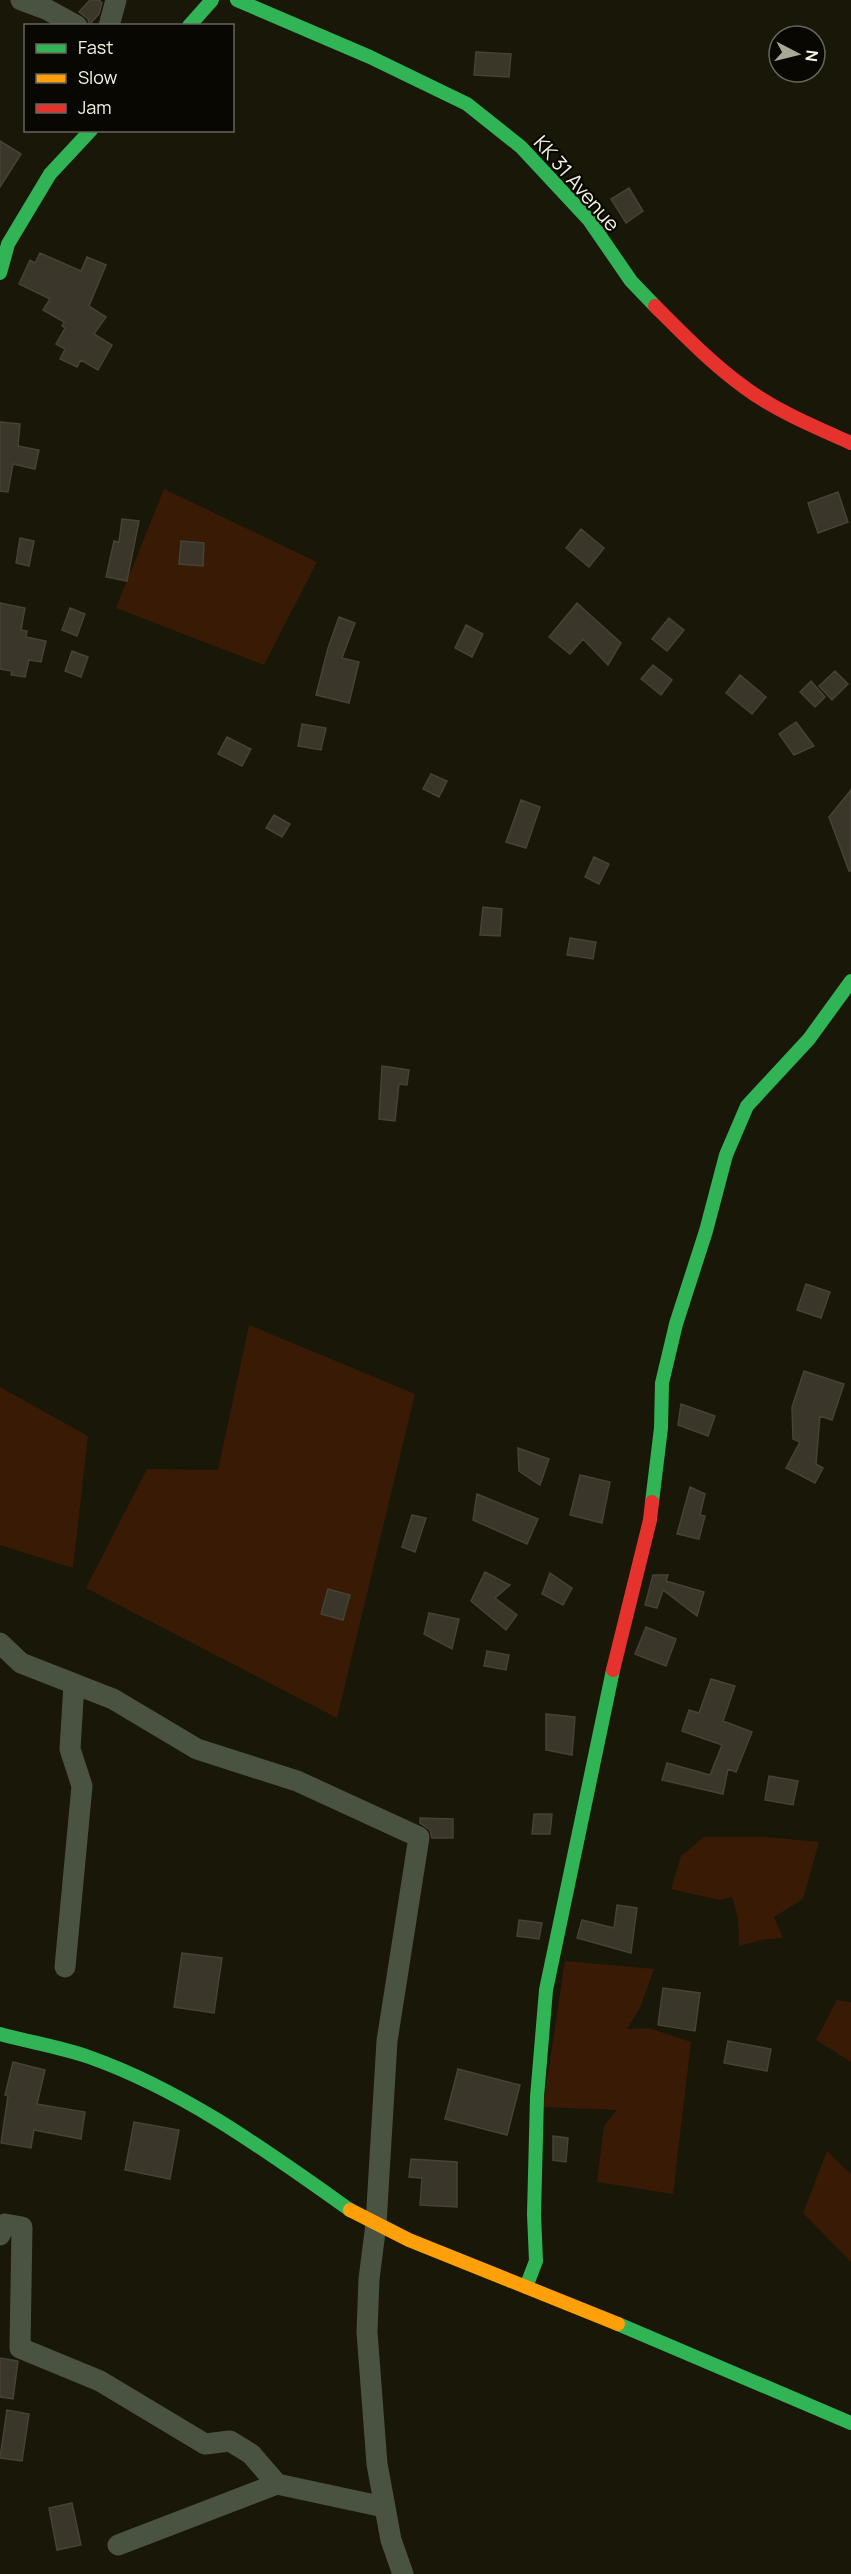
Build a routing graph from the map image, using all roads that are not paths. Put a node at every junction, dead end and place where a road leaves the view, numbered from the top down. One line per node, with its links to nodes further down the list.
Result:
1 (21, 0): 5 (street)
2 (116, 0): 6 (street)
3 (212, 0): 7 (street)
4 (237, 0): 10 (street, KK 31 Avenue)
5 (73, 24)
6 (110, 24)
7 (191, 24)
8 (89, 132): 9 (street)
9 (0, 273)
10 (851, 443)
11 (851, 981): 18 (street)
12 (0, 1643): 13 (street)
13 (74, 1684): 14 (street); 16 (street)
14 (65, 1967)
15 (0, 2034): 16 (street)
16 (375, 2224): 18 (street); 21 (street)
17 (0, 2235): 20 (street)
18 (526, 2287): 19 (street)
19 (851, 2423)
20 (277, 2484): 21 (street); 22 (street)
21 (384, 2507): 23 (street)
22 (118, 2545)
23 (402, 2574)

